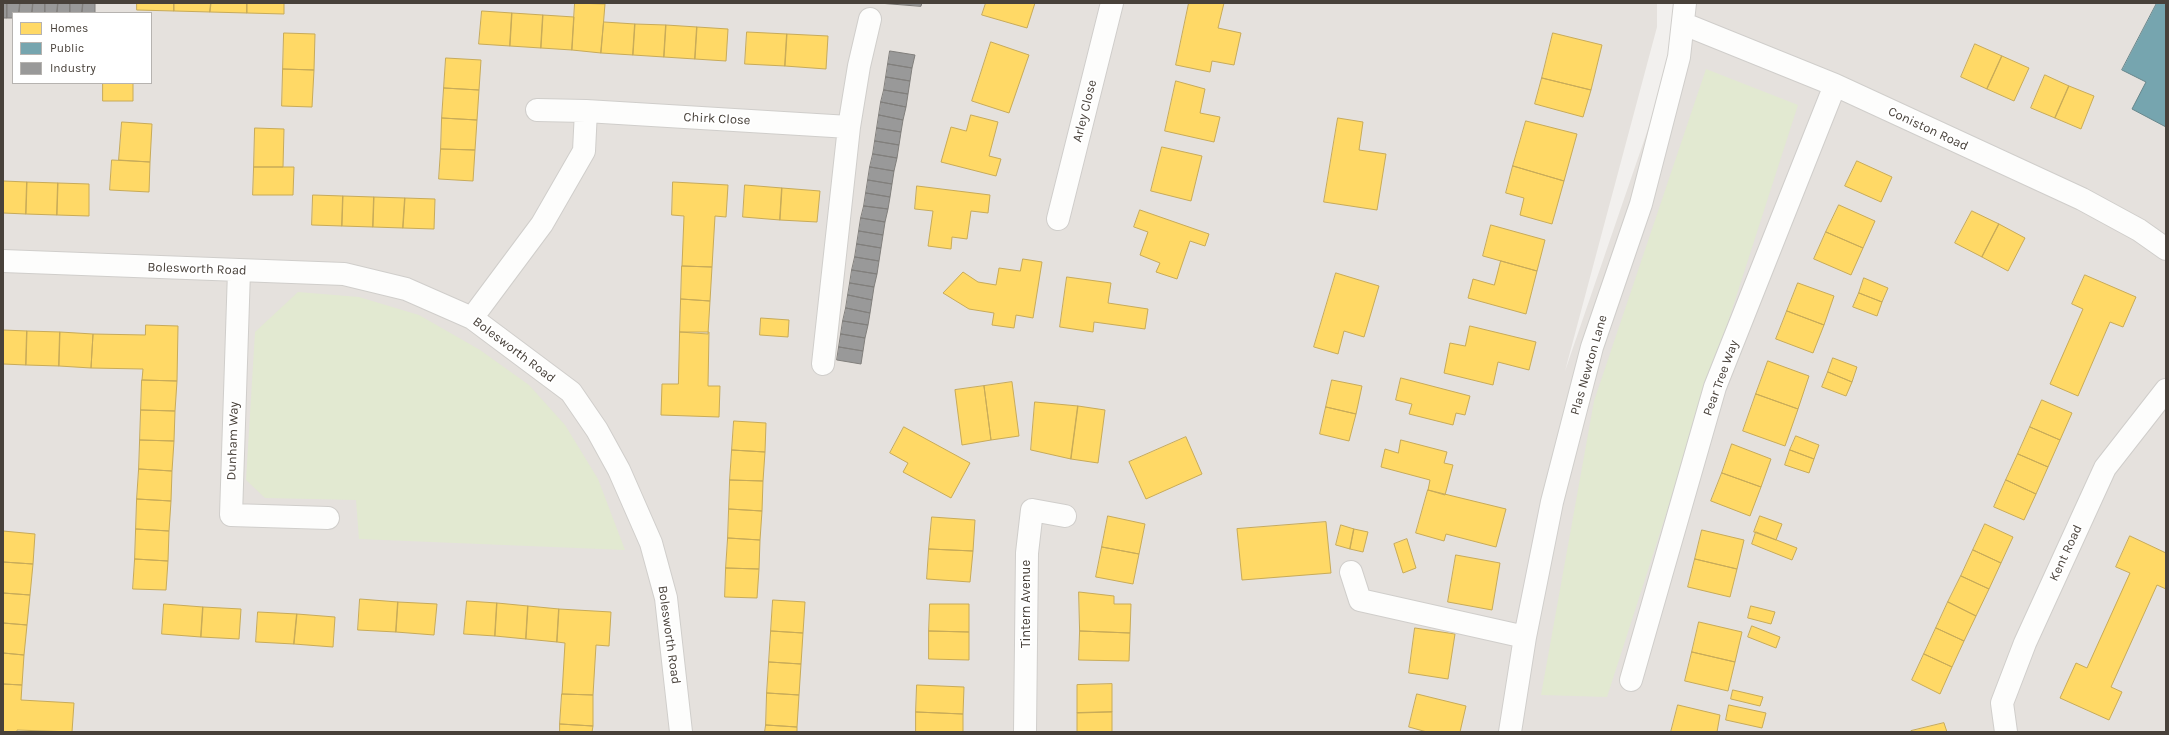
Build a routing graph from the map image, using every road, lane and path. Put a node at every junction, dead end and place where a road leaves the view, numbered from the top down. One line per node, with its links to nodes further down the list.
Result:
1 (1112, 3): 8 (street, Arley Close)
2 (1684, 13): 4 (street, Coniston Road); 18 (street, Plas Newton Lane)
3 (870, 19): 7 (street)
4 (1835, 85): 9 (street, Coniston Road); 19 (street, Pear Tree Way)
5 (537, 110): 6 (street, Chirk Close)
6 (586, 111): 7 (street, Chirk Close); 12 (street)
7 (849, 127): 13 (street)
8 (1058, 219)
9 (2166, 249)
10 (3, 261): 11 (street, Bolesworth Road)
11 (239, 271): 12 (street, Bolesworth Road); 16 (street, Dunham Way)
12 (472, 318): 20 (street, Bolesworth Road)
13 (823, 364)
14 (2166, 390): 23 (street, Kent Road)
15 (1065, 516): 21 (street, Tintern Avenue)
16 (328, 518)
17 (1351, 572): 18 (street)
18 (1525, 637): 22 (street, Plas Newton Lane)
19 (1631, 680)
20 (681, 732)
21 (1025, 732)
22 (1510, 732)
23 (2006, 732)

